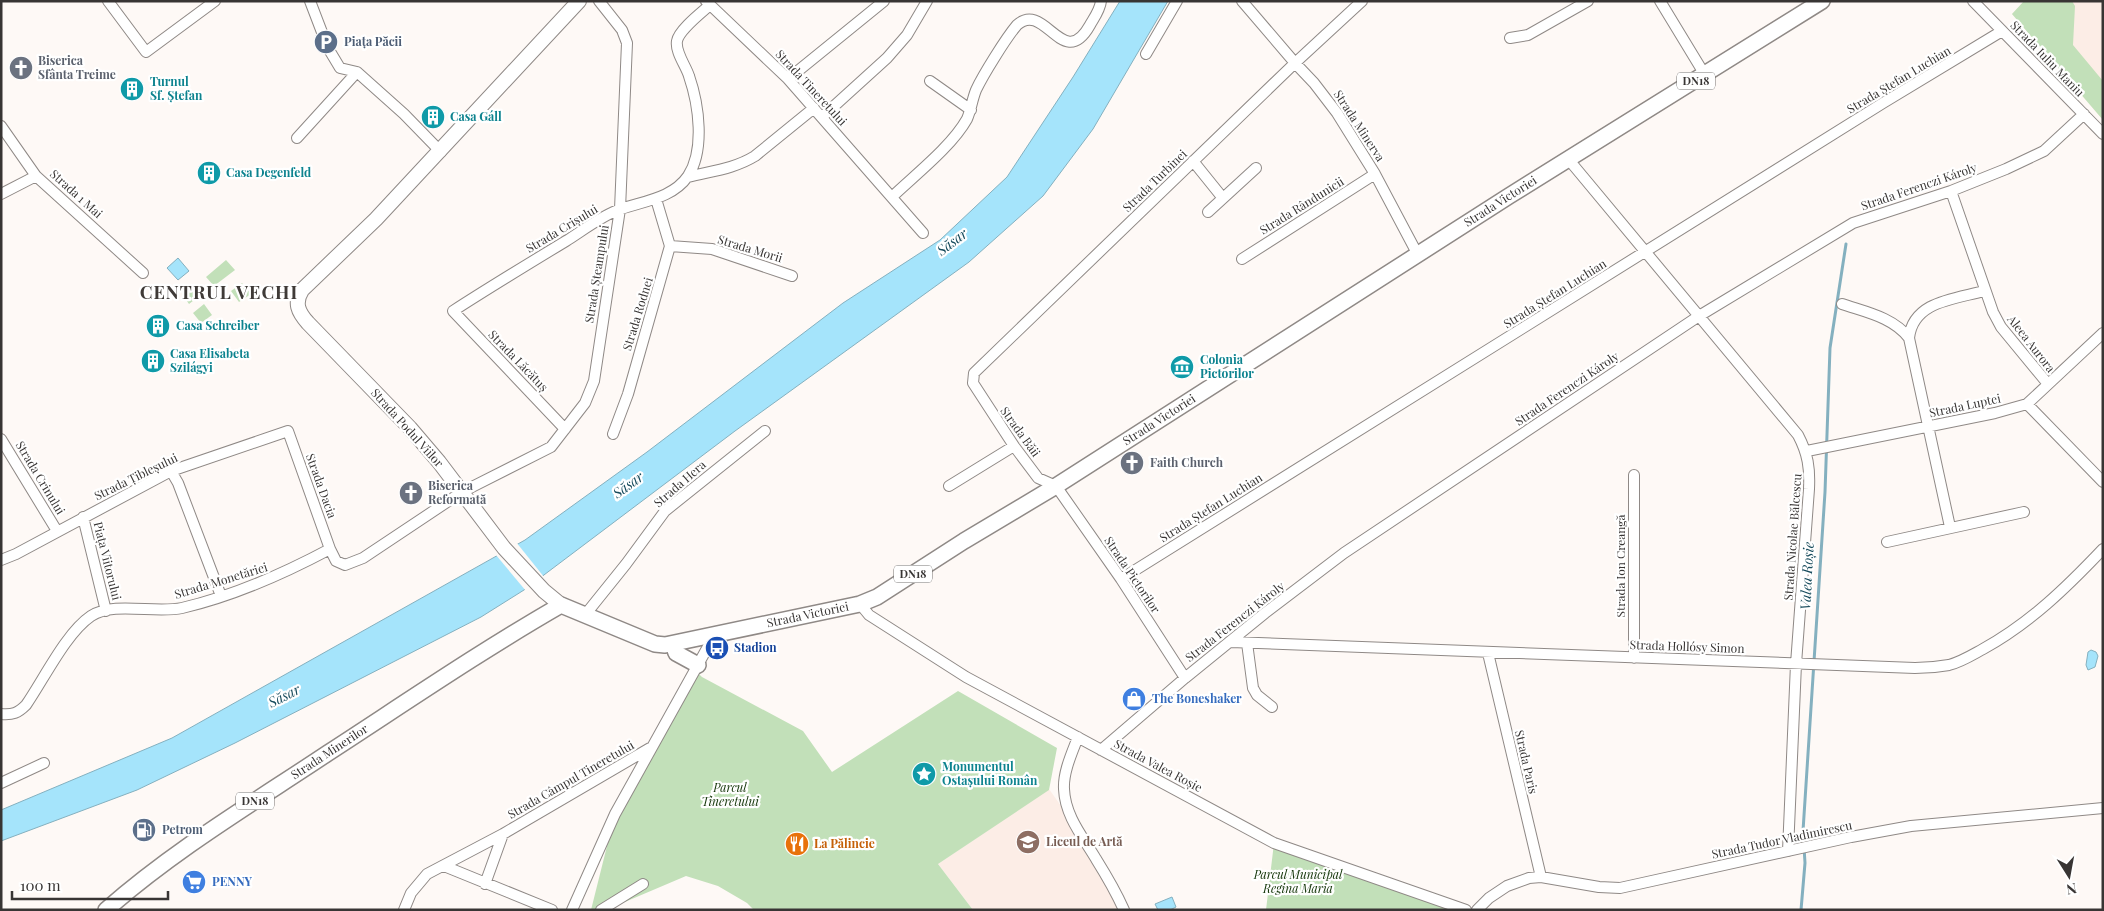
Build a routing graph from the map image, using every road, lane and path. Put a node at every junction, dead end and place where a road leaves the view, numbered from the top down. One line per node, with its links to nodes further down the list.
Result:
1 (108, 1): 2 (street)
2 (215, 1)
3 (310, 1): 21 (street)
4 (579, 1): 32 (main road)
5 (599, 1): 44 (street, Strada Șteampului)
6 (884, 1): 23 (street)
7 (927, 1): 28 (street)
8 (1101, 1): 26 (street)
9 (1178, 1): 19 (street)
10 (1242, 1): 20 (street, Strada Minerva)
11 (1362, 1): 20 (street, Strada Turbinei)
12 (1588, 1): 18 (street)
13 (1660, 1): 22 (street)
14 (1822, 1): 22 (main road, Strada Victoriei / DN18)
15 (1973, 1): 17 (street, Strada Iuliu Maniu)
16 (708, 3): 23 (street, Strada Tineretului); 38 (street)
17 (2002, 31): 27 (street, Strada Iuliu Maniu); 48 (street, Strada Ștefan Luchian)
18 (1510, 38)
19 (1146, 54)
20 (1295, 64): 34 (street, Strada Turbinei); 36 (street, Strada Minerva)
21 (357, 72): 31 (street); 32 (street)
22 (1705, 75): 33 (main road, Strada Victoriei / DN18)
23 (788, 79): 25 (street, Strada Tineretului)
24 (930, 81): 26 (street)
25 (814, 108): 28 (street, Strada Tineretului); 38 (street)
26 (970, 110): 41 (street)
27 (2084, 114): 30 (street, Strada Iuliu Maniu); 39 (street, Strada Ferenczi Károly)
28 (822, 117): 41 (street, Strada Tineretului)
29 (1, 126): 37 (street, Strada 1 Mai)
30 (2103, 134)
31 (297, 138)
32 (440, 152): 75 (main road, Strada Podul Viilor)
33 (1569, 160): 48 (street, Strada Nicolae Bălcescu); 49 (main road, Strada Victoriei / DN18)
34 (1193, 161): 42 (street); 59 (street, Strada Turbinei)
35 (1256, 168): 42 (street)
36 (1375, 174): 49 (street, Strada Minerva); 50 (street, Strada Rândunicii)
37 (36, 176): 40 (street); 51 (street, Strada 1 Mai)
38 (688, 177): 43 (street, Strada Crișului)
39 (1951, 191): 53 (street, Aleea Aurora); 56 (street, Strada Ferenczi Károly)
40 (1, 194)
41 (893, 196): 46 (street, Strada Tineretului)
42 (1222, 197): 45 (street)
43 (656, 199): 44 (street, Strada Crișului); 47 (street)
44 (620, 209): 55 (street, Strada Crișului); 63 (street, Strada Șteampului)
45 (1208, 212)
46 (923, 233)
47 (670, 246): 52 (street, Strada Morii); 66 (street, Strada Rodnei)
48 (1646, 252): 56 (street, Strada Nicolae Bălcescu); 84 (street, Strada Ștefan Luchian)
49 (1418, 254): 74 (main road, Strada Victoriei / DN18)
50 (1242, 259)
51 (143, 273)
52 (792, 276)
53 (1984, 291): 58 (street); 60 (street, Aleea Aurora)
54 (1842, 304): 58 (street)
55 (453, 311): 63 (street, Strada Lăcătuș)
56 (1699, 316): 69 (street, Strada Nicolae Bălcescu); 91 (street, Strada Ferenczi Károly)
57 (2103, 333): 60 (street, Strada Luptei)
58 (1909, 338): 62 (street)
59 (973, 383): 68 (street, Strada Băii)
60 (2048, 384): 61 (street, Strada Luptei)
61 (2027, 404): 62 (street, Strada Luptei); 72 (street)
62 (1927, 426): 69 (street, Strada Luptei); 78 (street)
63 (565, 428): 75 (street, Strada Șteampului)
64 (288, 431): 70 (street, Strada Țibleșului); 81 (street, Strada Dacia)
65 (765, 431): 89 (street, Strada Hera)
66 (613, 434)
67 (1, 439): 79 (street, Strada Crinului)
68 (1014, 446): 73 (street); 74 (street, Strada Băii)
69 (1807, 451): 96 (street, Strada Nicolae Bălcescu)
70 (170, 471): 77 (street, Strada Țibleșului); 85 (street)
71 (1634, 475): 95 (street, Strada Ion Creangă)
72 (2103, 482)
73 (949, 486)
74 (1056, 486): 84 (street, Strada Pictorilor); 86 (main road, Strada Victoriei / DN18)
75 (462, 492): 81 (street); 87 (main road, Strada Podul Viilor)
76 (2024, 512): 78 (street)
77 (83, 517): 79 (street, Strada Țibleșului); 88 (street, Piața Viitorului)
78 (1950, 527): 80 (street)
79 (58, 531): 83 (street, Strada Țibleșului)
80 (1886, 542)
81 (330, 549): 85 (street, Strada Monetăriei)
82 (2103, 549): 96 (street, Strada Hollósy Simon)
83 (1, 560)
84 (1121, 579): 98 (street, Strada Pictorilor)
85 (221, 596): 88 (street, Strada Monetăriei)
86 (860, 604): 90 (main road, Strada Victoriei / DN18); 101 (street, Strada Valea Roșie)
87 (561, 606): 89 (main road, Strada Victoriei / DN18); 113 (main road, Strada Minerilor / DN18)
88 (106, 611): 100 (street, Strada Monetăriei)
89 (585, 615): 93 (main road, Strada Victoriei / DN18)
90 (715, 634): 93 (main road, Strada Victoriei / DN18); 97 (street, Strada Câmpul Tineretului)
91 (1230, 642): 92 (street, Strada Hollósy Simon); 98 (street, Strada Ferenczi Károly)
92 (1247, 642): 94 (street, Strada Hollósy Simon); 99 (street)
93 (674, 644): 97 (main road)
94 (1488, 652): 95 (street, Strada Hollósy Simon); 110 (street, Strada Paris)
95 (1634, 658): 96 (street, Strada Hollósy Simon)
96 (1796, 664): 108 (street, Strada Nicolae Bălcescu)
97 (698, 665): 102 (street, Strada Câmpul Tineretului)
98 (1185, 678): 103 (street, Strada Ferenczi Károly)
99 (1272, 707)
100 (1, 714)
101 (1078, 737): 103 (street, Strada Valea Roșie); 118 (street)
102 (652, 747): 107 (street, Strada Câmpul Tineretului); 116 (street, Strada Câmpul Tineretului)
103 (1101, 750): 119 (street, Strada Valea Roșie)
104 (44, 763): 105 (street)
105 (1, 783)
106 (2103, 808): 108 (street, Strada Tudor Vladimirescu)
107 (503, 834): 109 (street, Strada Câmpul Tineretului); 111 (street, Strada Câmpul Tineretului)
108 (1793, 850): 110 (street, Strada Tudor Vladimirescu)
109 (444, 866): 111 (street); 114 (street, Strada Câmpul Tineretului)
110 (1541, 877): 120 (street, Strada Tudor Vladimirescu)
111 (485, 884): 115 (street)
112 (643, 884): 117 (street)
113 (106, 910)
114 (404, 910)
115 (552, 910)
116 (572, 910)
117 (600, 910)
118 (1124, 910)
119 (1466, 910)
120 (1477, 910)

